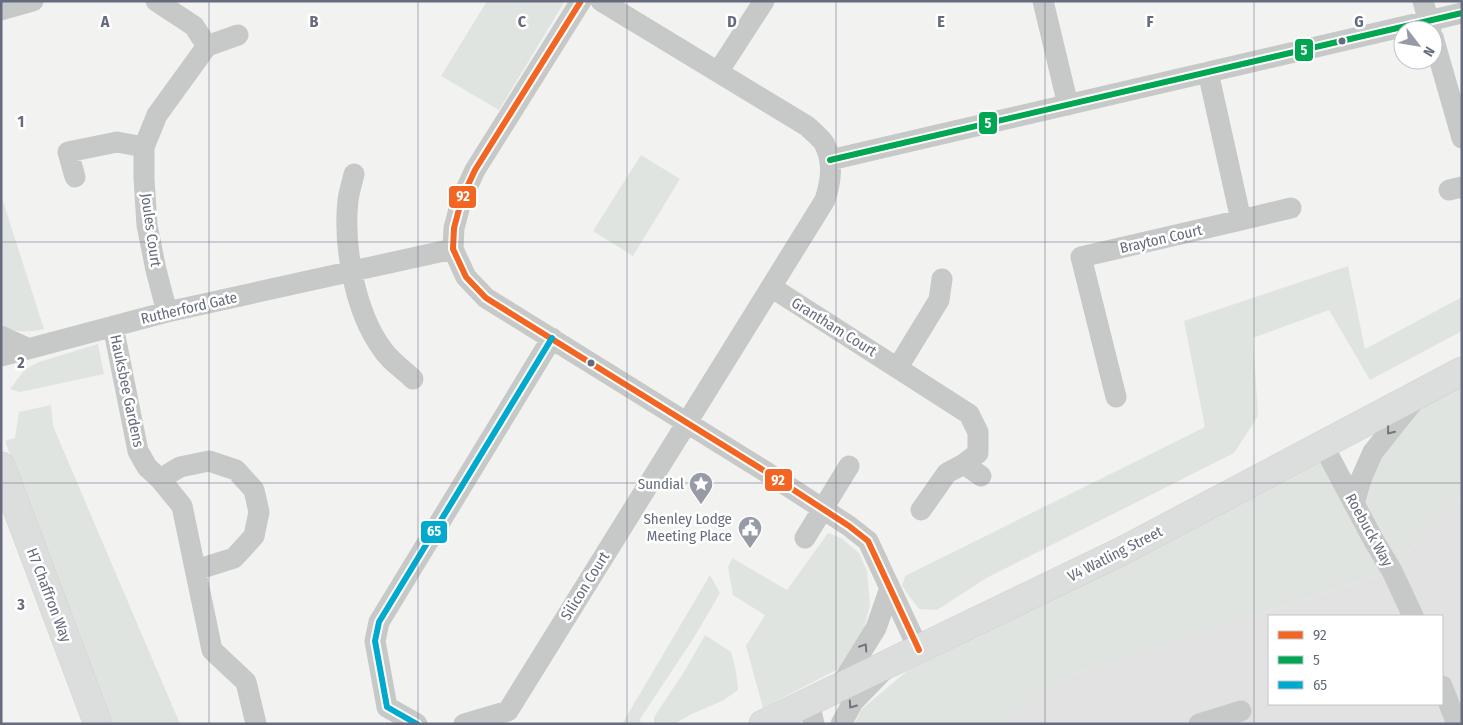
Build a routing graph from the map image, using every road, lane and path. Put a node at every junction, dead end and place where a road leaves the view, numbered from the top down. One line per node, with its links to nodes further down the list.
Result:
1 (33, 1): 7 (street)
2 (156, 1): 12 (street)
3 (581, 1): 24 (street)
4 (601, 1): 14 (street)
5 (764, 1): 14 (street)
6 (1043, 1): 16 (street)
7 (1, 10)
8 (1462, 13): 9 (street)
9 (1436, 20)
10 (1393, 30): 15 (street)
11 (238, 35): 12 (street)
12 (207, 46): 18 (street, Joules Court)
13 (1443, 70): 17 (street)
14 (718, 72): 19 (street)
15 (1208, 72): 16 (street); 23 (street)
16 (1068, 105): 19 (street)
17 (1462, 138)
18 (144, 147): 21 (street); 28 (street, Joules Court)
19 (830, 160): 27 (street, Silicon Court)
20 (354, 174): 25 (street)
21 (75, 177)
22 (1291, 208): 23 (street, Brayton Court)
23 (1241, 220): 38 (street, Brayton Court)
24 (454, 248): 25 (street, Rutherford Gate); 31 (street)
25 (352, 270): 28 (street, Rutherford Gate); 36 (street)
26 (942, 280): 34 (street)
27 (771, 286): 34 (street, Grantham Court); 39 (street, Silicon Court)
28 (167, 312): 29 (street, Rutherford Gate)
29 (113, 326): 32 (street, Rutherford Gate); 45 (street, Hauksbee Gardens)
30 (1, 336): 32 (street)
31 (552, 338): 39 (street); 62 (street)
32 (27, 348): 33 (street, Rutherford Gate)
33 (1, 356)
34 (898, 367): 42 (street, Grantham Court)
35 (1462, 371): 37 (street, V4 Watling Street)
36 (413, 379)
37 (1420, 393): 40 (street, V4 Watling Street); 46 (street, one-way to 46)
38 (1116, 397)
39 (686, 423): 47 (street); 63 (street, Silicon Court)
40 (1323, 445): 46 (street, Roebuck Way); 53 (street, V4 Watling Street)
41 (847, 464): 47 (street)
42 (964, 464): 44 (street); 48 (street, Grantham Court)
43 (1, 466): 60 (street, H7 Chaffron Way)
44 (982, 476)
45 (160, 479): 50 (street, Hauksbee Gardens); 50 (street)
46 (1354, 504): 52 (street, Roebuck Way)
47 (823, 509): 49 (street); 51 (street)
48 (921, 510)
49 (805, 538)
50 (196, 570): 61 (street, Hauksbee Gardens)
51 (890, 588): 53 (street); 55 (street, one-way to 51)
52 (1413, 615)
53 (919, 650): 54 (street, V4 Watling Street)
54 (890, 664): 55 (street, V4 Watling Street); 64 (street, one-way to 64)
55 (839, 688): 58 (street, V4 Watling Street)
56 (1443, 689): 66 (street)
57 (1242, 711): 65 (street)
58 (811, 713): 59 (street, V4 Watling Street)
59 (766, 722)
60 (98, 724)
61 (256, 724)
62 (417, 724)
63 (464, 724)
64 (841, 724)
65 (1199, 724)
66 (1457, 724)

